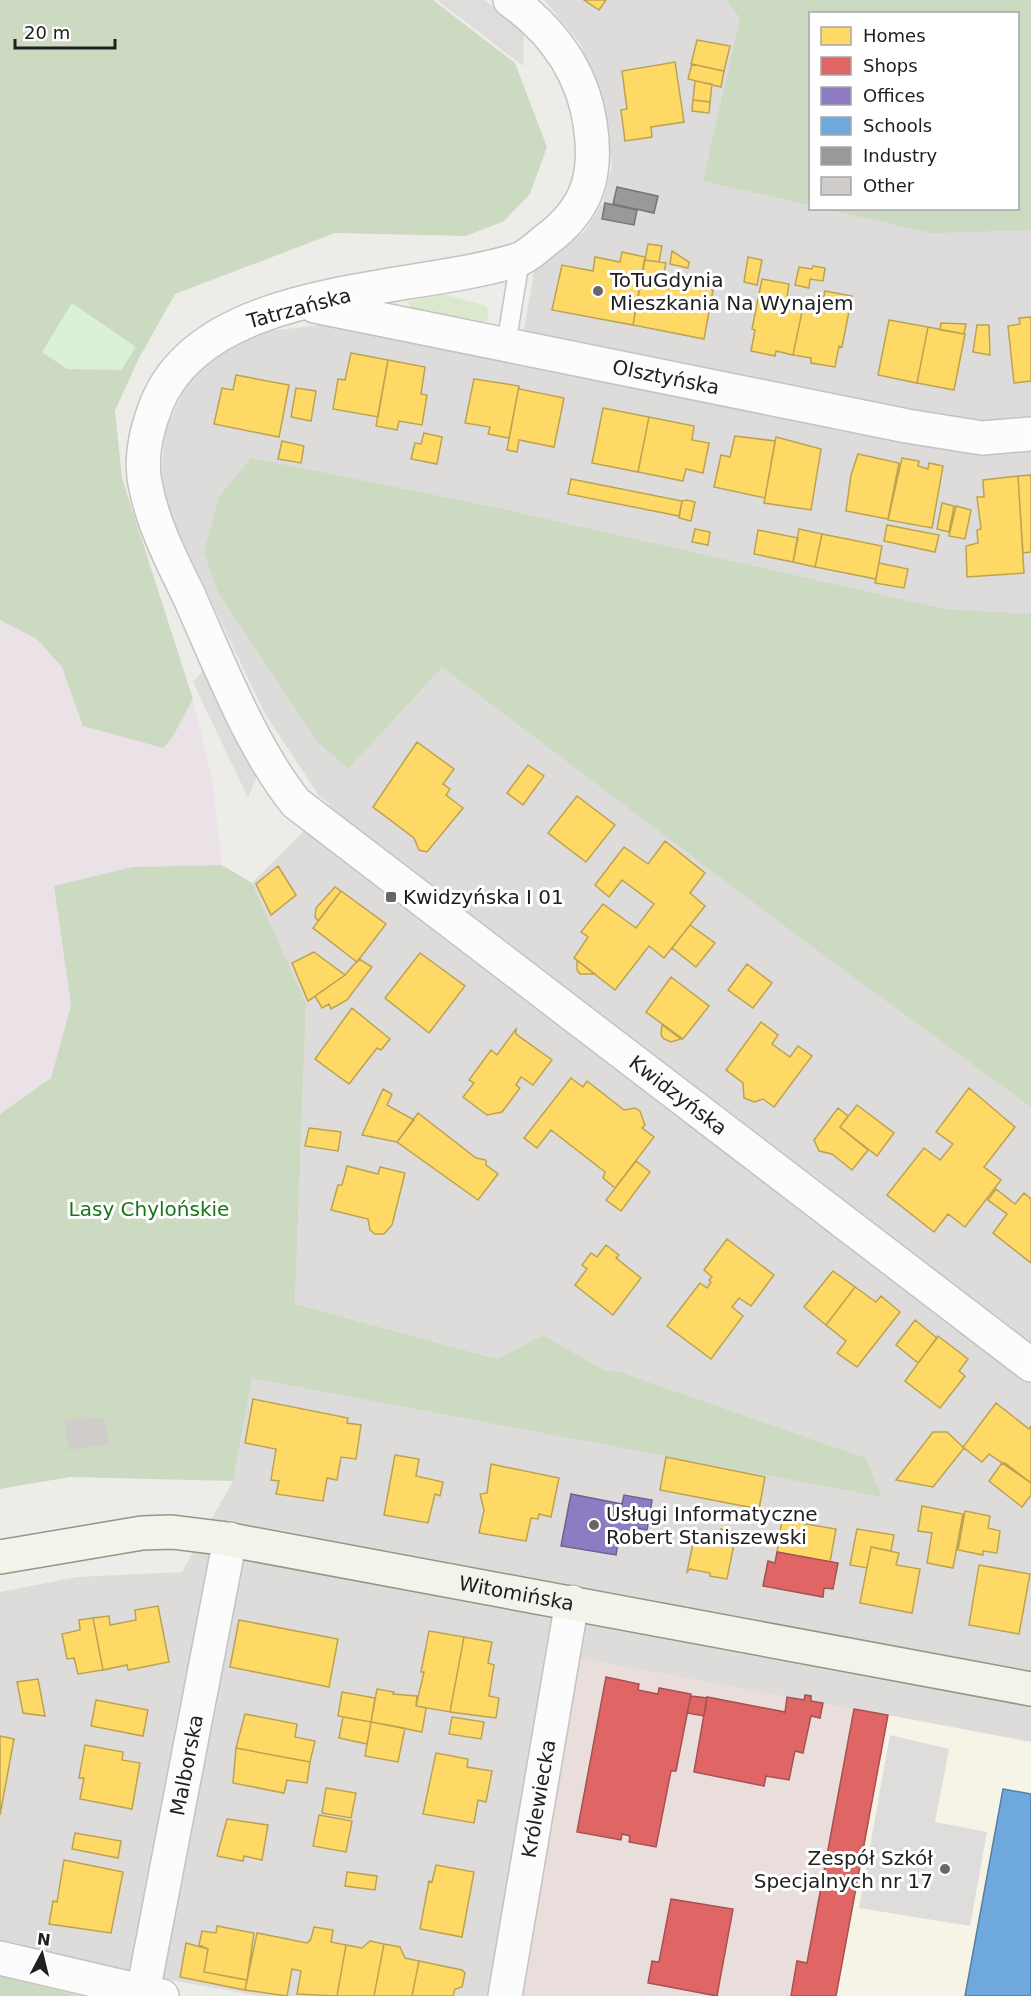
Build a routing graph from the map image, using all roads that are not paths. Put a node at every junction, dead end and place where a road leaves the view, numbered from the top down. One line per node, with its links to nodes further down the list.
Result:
1 (510, 0): 2 (street, Tatrzańska)
2 (520, 260): 3 (street, Tatrzańska); 4 (lane)
3 (302, 303): 4 (street, Olsztyńska); 6 (street, Tatrzańska)
4 (506, 345): 5 (street, Olsztyńska)
5 (1031, 434)
6 (325, 826): 7 (street, Kwidzyńska)
7 (1031, 1365)
8 (230, 1539): 9 (street, Witomińska); 10 (street, Witomińska); 13 (street, Malborska)
9 (0, 1557)
10 (573, 1602): 11 (street, Witomińska); 14 (street, Królewiecka)
11 (1031, 1689)
12 (0, 1958): 13 (street)
13 (153, 1994)
14 (505, 1996)

